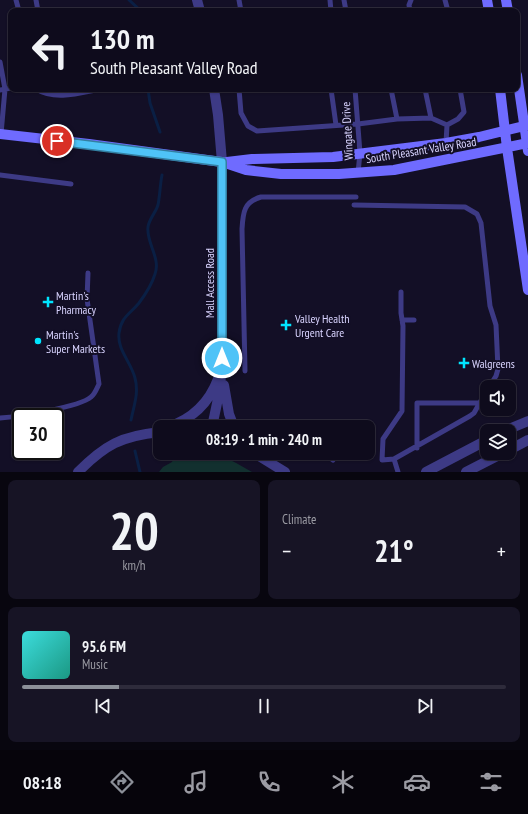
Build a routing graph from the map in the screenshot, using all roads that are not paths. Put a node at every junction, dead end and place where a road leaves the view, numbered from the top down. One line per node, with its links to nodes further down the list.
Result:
1 (0, 62): 2 (lane)
2 (2, 90): 21 (lane)
3 (40, 92): 4 (lane)
4 (84, 92)
5 (214, 92): 26 (street, Mall Access Road)
6 (239, 92): 17 (lane)
7 (331, 92): 17 (lane)
8 (355, 92): 16 (lane, Wingate Drive)
9 (392, 92): 15 (lane)
10 (426, 92): 14 (lane)
11 (461, 92): 18 (lane)
12 (500, 92): 20 (main road)
13 (520, 92): 19 (main road)
14 (431, 118): 15 (lane); 18 (lane)
15 (397, 119): 16 (lane)
16 (358, 124): 17 (lane); 25 (lane, Wingate Drive)
17 (336, 125)
18 (447, 125): 22 (lane)
19 (526, 125): 20 (main road, South Pleasant Valley Road); 23 (main road)
20 (505, 130): 22 (main road, South Pleasant Valley Road); 24 (main road)
21 (0, 134): 26 (main road, South Pleasant Valley Road)
22 (446, 143): 25 (main road, South Pleasant Valley Road)
23 (528, 146): 24 (main road, South Pleasant Valley Road)
24 (507, 148): 27 (main road, South Pleasant Valley Road); 33 (main road)
25 (360, 153): 26 (main road, South Pleasant Valley Road); 27 (lane, Wingate Drive)
26 (222, 162): 27 (main road, South Pleasant Valley Road); 37 (street, Mall Access Road)
27 (358, 173)
28 (0, 175): 29 (lane)
29 (71, 184)
30 (356, 197): 38 (lane)
31 (354, 205): 39 (lane)
32 (88, 273): 41 (lane)
33 (528, 290)
34 (401, 292): 35 (lane)
35 (402, 320): 36 (lane); 52 (lane)
36 (414, 320)
37 (221, 369): 42 (street); 43 (street, Mall Access Road); 44 (street)
38 (244, 371)
39 (493, 380)
40 (480, 404): 51 (lane); 51 (lane)
41 (0, 418)
42 (184, 420)
43 (214, 420)
44 (231, 420)
45 (528, 421): 46 (street)
46 (516, 426)
47 (153, 433): 55 (street)
48 (528, 440): 50 (street)
49 (480, 444): 59 (street)
50 (516, 446)
51 (417, 448): 52 (lane)
52 (394, 459): 58 (lane)
53 (266, 460): 57 (street)
54 (489, 460): 60 (street)
55 (82, 469): 56 (street)
56 (74, 472)
57 (285, 472)
58 (398, 472)
59 (426, 472)
60 (466, 472)

